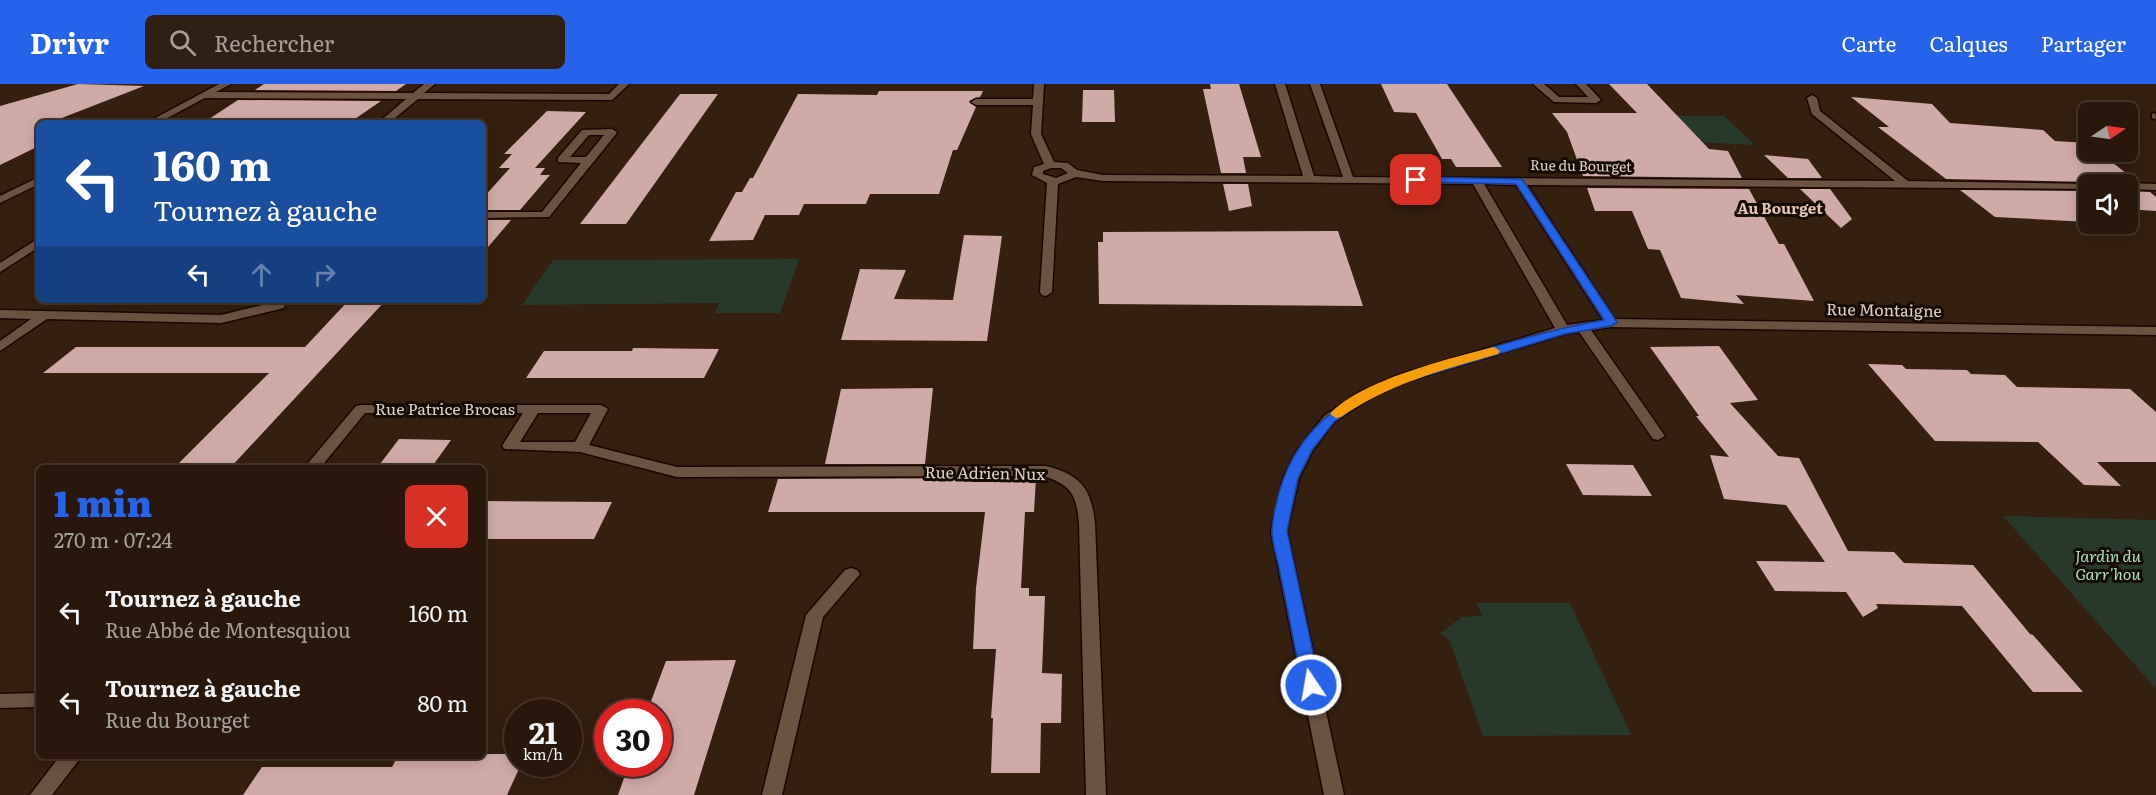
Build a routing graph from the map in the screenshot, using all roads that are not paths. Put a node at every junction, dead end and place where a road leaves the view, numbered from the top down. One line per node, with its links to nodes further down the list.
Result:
1 (226, 84): 9 (street)
2 (430, 84): 10 (street)
3 (624, 84): 10 (street)
4 (1040, 84): 13 (street)
5 (1280, 84): 19 (street)
6 (1315, 84): 20 (street)
7 (1538, 84): 8 (street)
8 (1581, 84)
9 (206, 94): 10 (street); 14 (street)
10 (415, 96): 15 (street)
11 (1812, 98): 25 (street)
12 (976, 102): 13 (street)
13 (1038, 102): 17 (street)
14 (157, 120)
15 (387, 120)
16 (590, 160): 30 (street)
17 (1050, 165): 18 (street, Rue du Bourget); 22 (street)
18 (1074, 173): 19 (street, Rue du Bourget); 22 (street)
19 (1309, 179): 20 (street, Rue du Bourget)
20 (1349, 180): 21 (street, Rue du Bourget)
21 (1477, 180): 23 (street, Rue du Bourget); 39 (street)
22 (1053, 181): 33 (street)
23 (1519, 181): 25 (street, Rue du Bourget); 37 (street)
24 (36, 182): 29 (street)
25 (1905, 184): 26 (street, Rue du Bourget)
26 (2078, 186)
27 (2138, 186): 28 (street)
28 (2156, 187)
29 (0, 200)
30 (486, 215)
31 (36, 244): 32 (street)
32 (0, 268)
33 (1046, 292)
34 (279, 305): 36 (street)
35 (0, 314): 36 (street)
36 (44, 315): 41 (street)
37 (1611, 322): 38 (street, Rue Montaigne); 40 (street, Rue Montaigne)
38 (1582, 326): 39 (street, Rue Montaigne); 43 (street)
39 (1563, 330): 53 (street, Rue Montaigne)
40 (2156, 331)
41 (0, 347)
42 (533, 409): 44 (street, Rue Patrice Brocas); 44 (street, Rue Patrice Brocas); 45 (street, Rue Patrice Brocas)
43 (1658, 436)
44 (580, 447): 52 (street, Rue Adrien Nux)
45 (314, 465)
46 (851, 574): 51 (street)
47 (36, 700): 48 (street)
48 (0, 701)
49 (70, 759): 50 (street)
50 (40, 795)
51 (771, 795)
52 (1096, 795)
53 (1334, 795)

